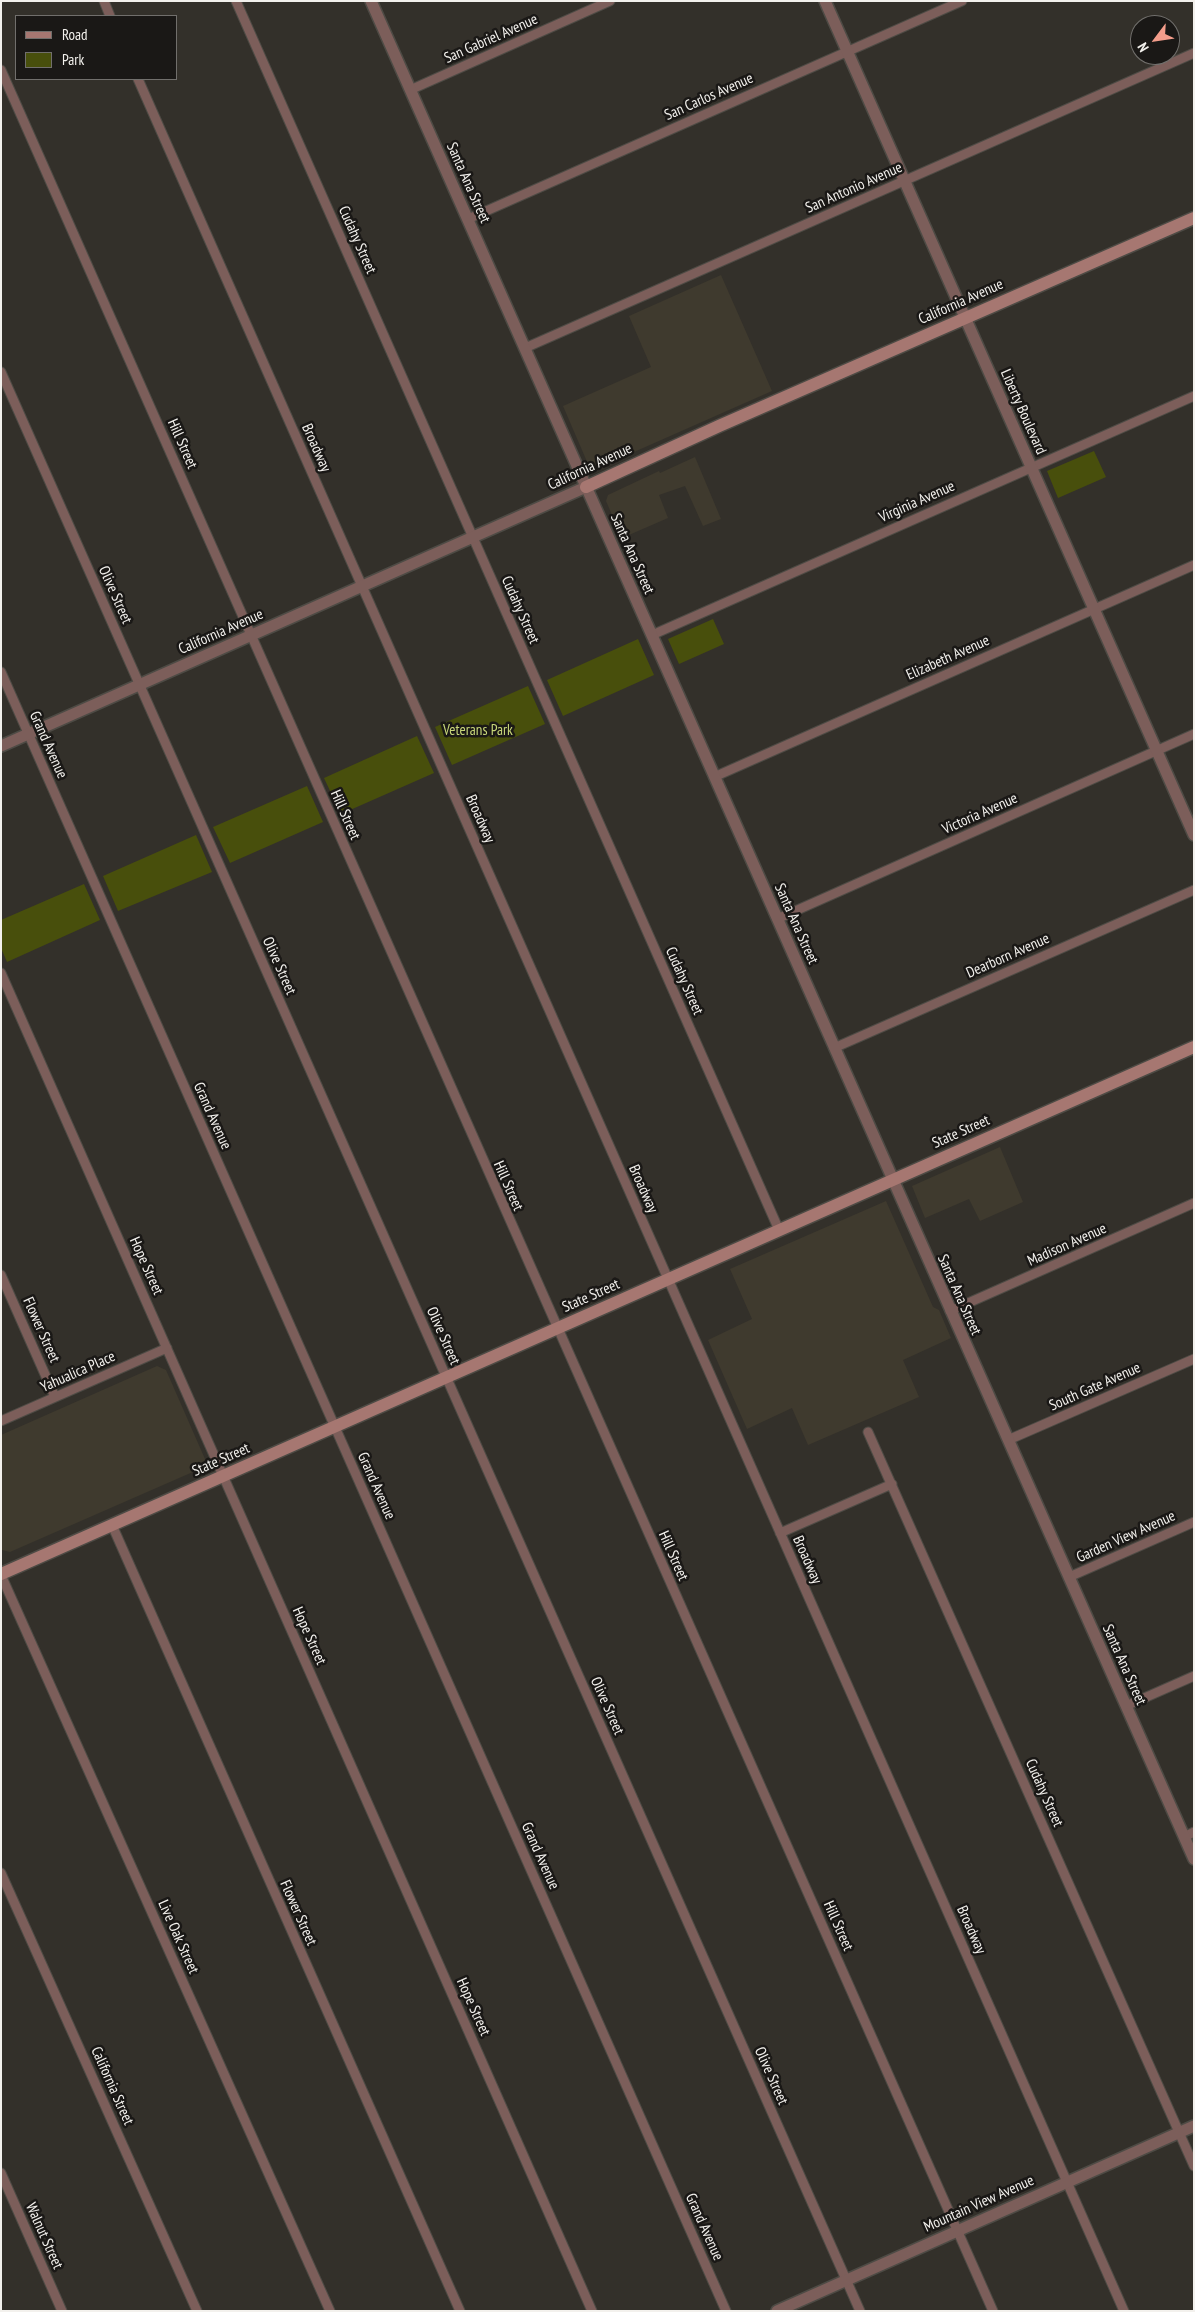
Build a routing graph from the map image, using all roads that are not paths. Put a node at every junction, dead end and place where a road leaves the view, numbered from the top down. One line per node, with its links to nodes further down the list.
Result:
1 (104, 1): 7 (street)
2 (236, 1): 22 (street, Cudahy Street)
3 (371, 1): 12 (street, Santa Ana Street)
4 (610, 1): 12 (street, San Gabriel Avenue)
5 (825, 1): 8 (street, Liberty Boulevard)
6 (962, 1): 8 (street, San Carlos Avenue)
7 (110, 15)
8 (847, 51): 13 (street, Liberty Boulevard); 15 (street, San Carlos Avenue)
9 (1194, 52): 13 (street, San Antonio Avenue)
10 (1, 70): 26 (street, Hill Street)
11 (138, 80): 24 (street, Broadway)
12 (410, 90): 15 (street, Santa Ana Street)
13 (905, 181): 16 (street, Liberty Boulevard); 17 (street, San Antonio Avenue)
14 (1194, 218): 16 (main road, California Avenue)
15 (468, 219): 17 (street, Santa Ana Street)
16 (966, 319): 20 (street, Liberty Boulevard); 21 (main road, California Avenue)
17 (525, 348): 21 (street, Santa Ana Street)
18 (1, 372): 29 (street, Olive Street)
19 (1194, 396): 20 (street, Virginia Avenue)
20 (1031, 468): 25 (street, Liberty Boulevard); 27 (street, Virginia Avenue)
21 (586, 487): 22 (street, California Avenue); 27 (street, Santa Ana Street)
22 (473, 538): 24 (street, California Avenue); 43 (street, Cudahy Street)
23 (1194, 565): 25 (street, Elizabeth Avenue)
24 (362, 587): 26 (street, California Avenue); 45 (street, Broadway)
25 (1094, 610): 33 (street, Liberty Boulevard); 34 (street, Elizabeth Avenue)
26 (251, 636): 29 (street, California Avenue); 47 (street, Hill Street)
27 (652, 636): 34 (street, Santa Ana Street)
28 (1, 672): 30 (street, Grand Avenue)
29 (140, 685): 30 (street, California Avenue); 50 (street, Olive Street)
30 (29, 734): 32 (street, California Avenue); 53 (street, Grand Avenue)
31 (1194, 734): 33 (street, Victoria Avenue)
32 (1, 746)
33 (1156, 750): 35 (street, Liberty Boulevard); 37 (street, Victoria Avenue)
34 (714, 777): 37 (street, Santa Ana Street)
35 (1194, 835)
36 (1194, 890): 40 (street, Dearborn Avenue)
37 (777, 919): 40 (street, Santa Ana Street)
38 (1, 973): 48 (street, Hope Street)
39 (1194, 1047): 41 (main road, State Street)
40 (834, 1048): 41 (street, Santa Ana Street)
41 (892, 1181): 43 (main road, State Street); 46 (street, Santa Ana Street)
42 (1194, 1203): 46 (street, Madison Avenue)
43 (779, 1230): 45 (main road, State Street)
44 (1, 1275): 51 (street, Flower Street)
45 (668, 1280): 47 (main road, State Street); 60 (street, Broadway)
46 (950, 1311): 55 (street, Santa Ana Street)
47 (556, 1329): 50 (main road, State Street); 73 (street, Hill Street)
48 (167, 1348): 51 (street, Yahualica Place); 56 (street, Hope Street)
49 (1194, 1359): 55 (street, South Gate Avenue)
50 (446, 1377): 53 (main road, State Street); 74 (street, Olive Street)
51 (55, 1397): 52 (street, Yahualica Place)
52 (1, 1421)
53 (335, 1427): 56 (main road, State Street); 80 (street, Grand Avenue)
54 (868, 1432): 57 (street, Cudahy Street)
55 (1008, 1440): 62 (street, Santa Ana Street)
56 (224, 1476): 59 (main road, State Street); 79 (street, Hope Street)
57 (892, 1484): 60 (street); 69 (street, Cudahy Street)
58 (1194, 1522): 62 (street, Garden View Avenue)
59 (112, 1525): 61 (main road, State Street); 78 (street, Flower Street)
60 (780, 1533): 72 (street, Broadway)
61 (1, 1574): 77 (street, Live Oak Street)
62 (1069, 1577): 64 (street, Santa Ana Street)
63 (1194, 1676): 64 (street)
64 (1126, 1706): 65 (street, Santa Ana Street)
65 (1189, 1835): 66 (street, Santa Ana Street)
66 (1194, 1859)
67 (1, 1873): 76 (street, California Street)
68 (1194, 2126): 69 (street, Mountain View Avenue)
69 (1179, 2132): 70 (street, Cudahy Street); 72 (street, Mountain View Avenue)
70 (1194, 2166)
71 (1, 2173): 75 (street, Walnut Street)
72 (1067, 2181): 73 (street, Mountain View Avenue); 84 (street, Broadway)
73 (958, 2230): 74 (street, Mountain View Avenue); 83 (street, Hill Street)
74 (847, 2280): 81 (street, Mountain View Avenue); 82 (street, Olive Street)
75 (62, 2311)
76 (197, 2311)
77 (330, 2311)
78 (460, 2311)
79 (592, 2311)
80 (726, 2311)
81 (777, 2311)
82 (860, 2311)
83 (993, 2311)
84 (1124, 2311)

